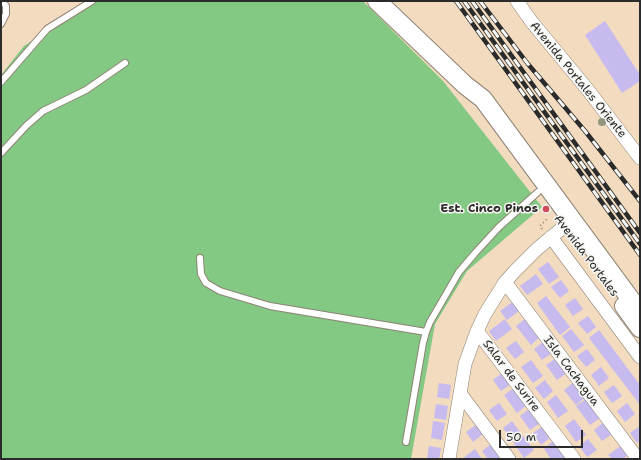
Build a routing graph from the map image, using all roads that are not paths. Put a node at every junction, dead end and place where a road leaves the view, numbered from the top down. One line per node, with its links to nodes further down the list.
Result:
1 (2, 1): 5 (lane)
2 (92, 1): 7 (lane)
3 (377, 1): 8 (main road, Avenida Portales)
4 (517, 1): 9 (street, Avenida Portales Oriente)
5 (1, 24)
6 (126, 63): 10 (lane)
7 (1, 82)
8 (465, 85): 11 (main road, Avenida Portales); 12 (main road, Avenida Portales)
9 (638, 151)
10 (1, 153)
11 (538, 192): 12 (main road, Avenida Portales); 18 (lane)
12 (562, 228): 14 (street); 15 (main road, Avenida Portales); 16 (main road, Avenida Portales); 19 (street, Avenida Portales)
13 (200, 258): 18 (lane)
14 (505, 282): 17 (street); 25 (street, Isla Cachagua)
15 (640, 312)
16 (640, 328)
17 (477, 331): 20 (street); 24 (street, Salar de Surire)
18 (426, 332): 21 (lane)
19 (640, 357)
20 (460, 393): 22 (street); 23 (street)
21 (406, 442)
22 (449, 459)
23 (509, 459)
24 (574, 459)
25 (639, 459)

